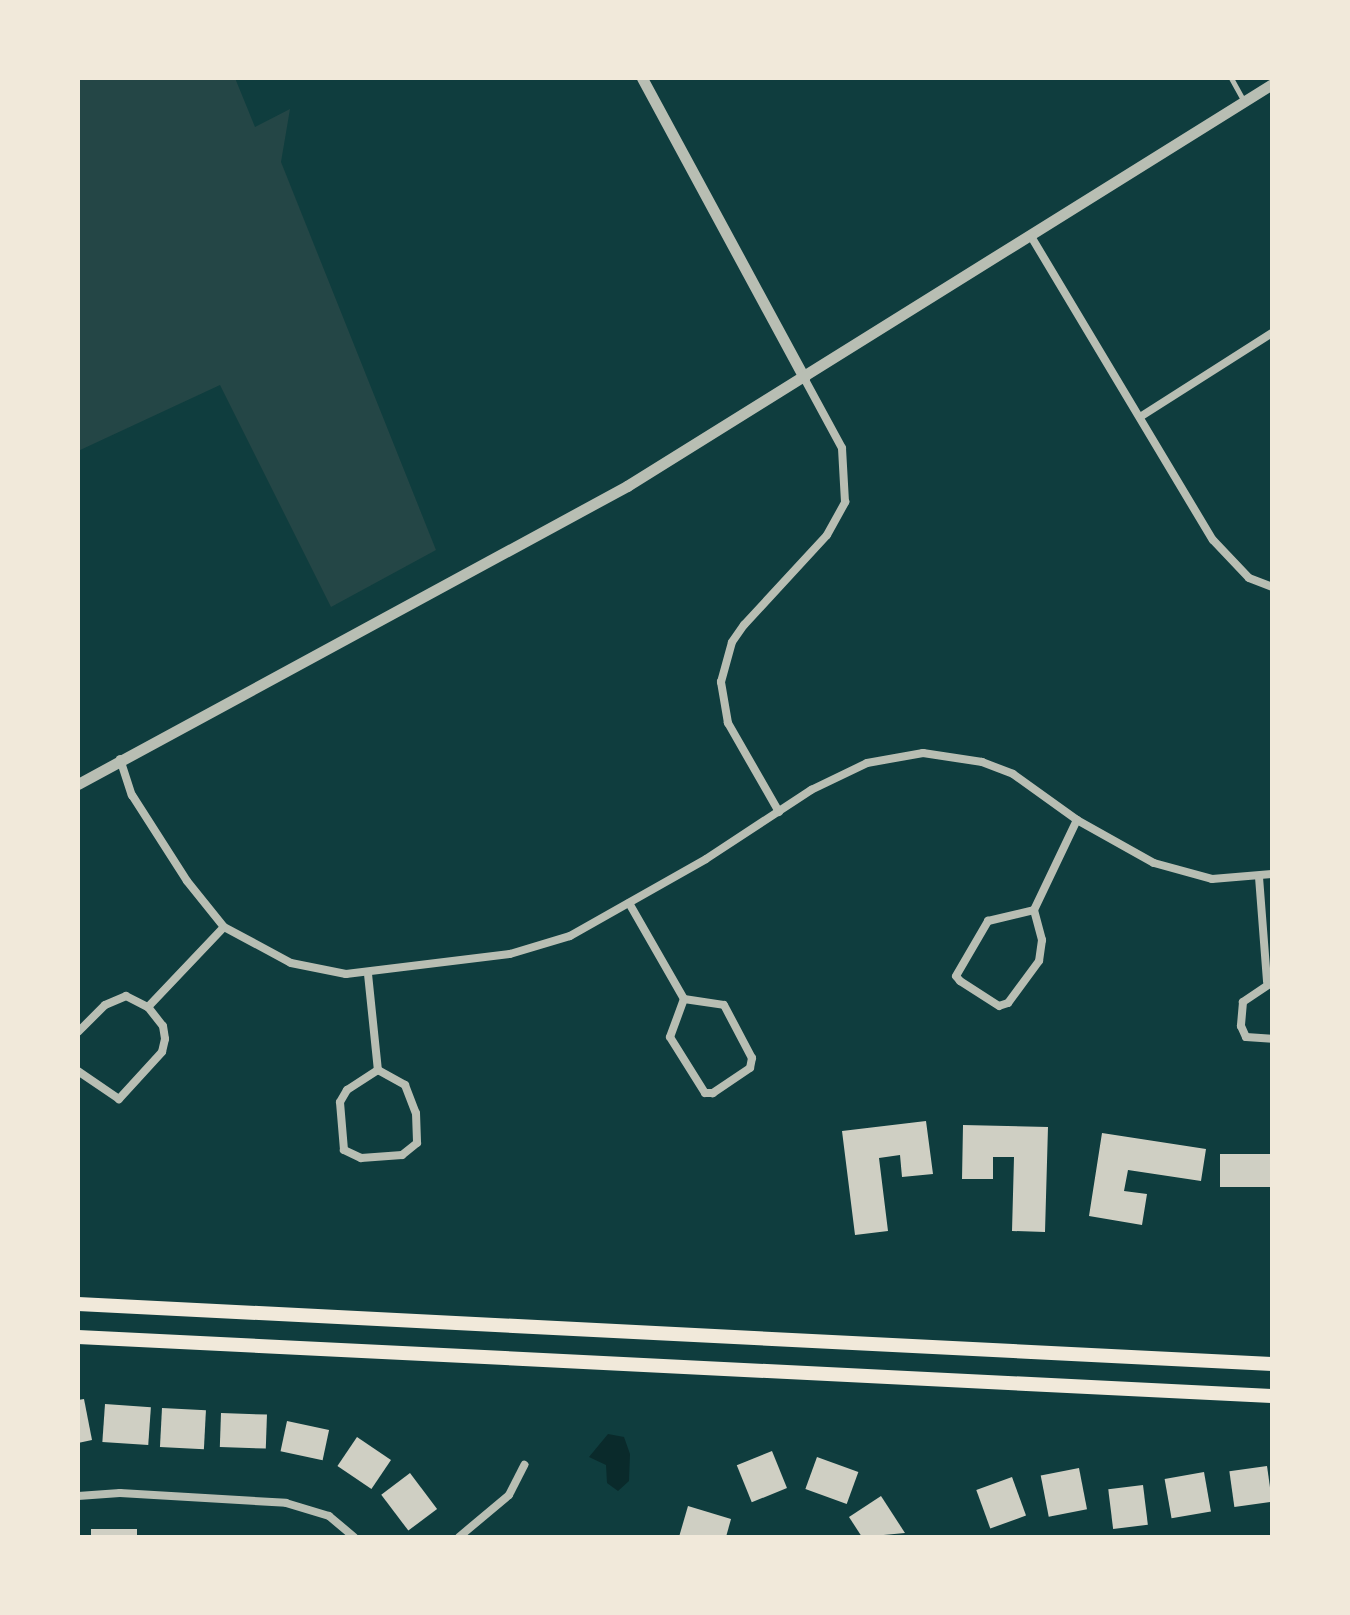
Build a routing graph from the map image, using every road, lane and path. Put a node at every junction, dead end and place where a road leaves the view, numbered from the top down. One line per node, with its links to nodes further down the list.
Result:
1 (642, 78): 7 (street)
2 (1231, 78): 4 (lane)
3 (1272, 84): 4 (street)
4 (1245, 102): 5 (street)
5 (1032, 238): 7 (street); 8 (street)
6 (1272, 333): 8 (street)
7 (804, 378): 10 (street); 12 (street)
8 (1140, 417): 9 (street)
9 (1272, 587)
10 (120, 759): 11 (street); 18 (street)
11 (78, 784)
12 (779, 812): 13 (street); 16 (street)
13 (1077, 820): 15 (street); 17 (street)
14 (1272, 874): 15 (street)
15 (1259, 877): 20 (street)
16 (629, 903): 19 (street); 21 (street)
17 (1034, 910): 17 (street)
18 (224, 927): 19 (street); 22 (street)
19 (368, 974): 25 (street)
20 (1270, 982): 24 (street)
21 (684, 999): 21 (street)
22 (148, 1007): 23 (street); 26 (street)
23 (78, 1032)
24 (1272, 1039)
25 (378, 1070): 25 (street)
26 (78, 1071)
27 (78, 1304): 29 (main road)
28 (78, 1337): 30 (main road)
29 (1272, 1364)
30 (1272, 1396)
31 (524, 1465): 34 (street)
32 (78, 1496): 33 (street)
33 (354, 1537)
34 (459, 1537)

